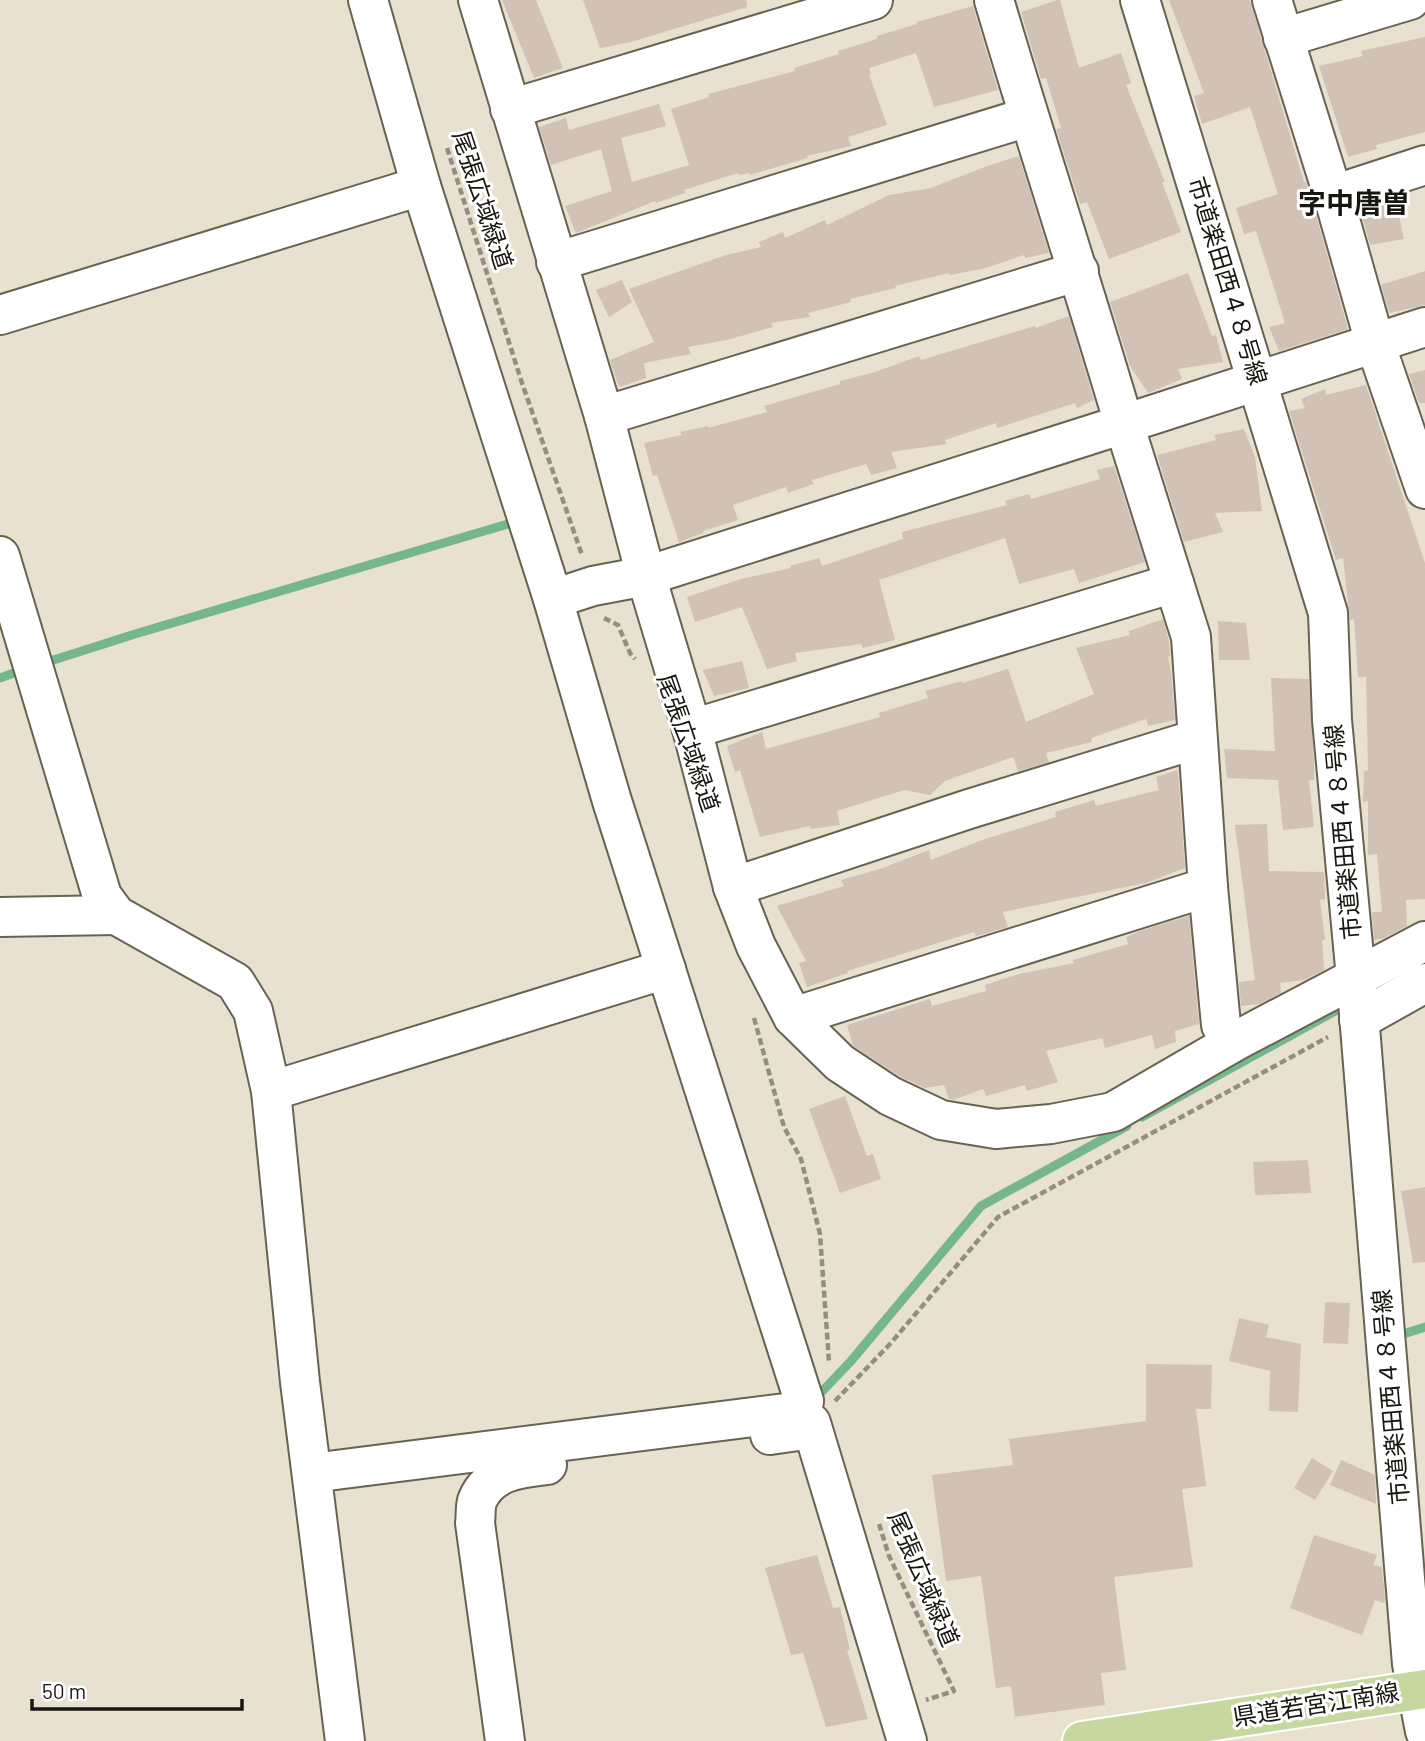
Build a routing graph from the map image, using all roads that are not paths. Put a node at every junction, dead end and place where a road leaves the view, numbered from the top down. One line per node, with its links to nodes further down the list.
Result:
1 (368, 0): 12 (street)
2 (478, 0): 9 (street)
3 (873, 0): 9 (street)
4 (994, 0): 10 (street)
5 (1140, 0): 19 (street, 市道楽田西４８号線)
6 (1272, 0): 8 (street)
7 (1410, 0): 8 (street)
8 (1283, 38): 13 (street)
9 (510, 109): 14 (street)
10 (1028, 117): 14 (street); 15 (street)
11 (1425, 165): 13 (street)
12 (421, 186): 16 (street); 26 (street)
13 (1332, 195): 18 (street)
14 (556, 262): 20 (street)
15 (1079, 271): 20 (street); 21 (street)
16 (0, 315)
17 (1425, 327): 18 (street)
18 (1375, 343): 19 (street); 22 (street)
19 (1258, 380): 21 (street); 35 (street, 市道楽田西４８号線)
20 (604, 416): 24 (street)
21 (1124, 424): 24 (street); 25 (street)
22 (1425, 489)
23 (0, 556): 31 (street)
24 (646, 576): 26 (street); 27 (street)
25 (1174, 583): 27 (street); 28 (street)
26 (553, 599): 34 (street)
27 (692, 729): 29 (street)
28 (1198, 739): 29 (street); 30 (street)
29 (733, 887): 37 (street)
30 (1208, 887): 37 (street); 39 (street)
31 (116, 915): 32 (street); 40 (street)
32 (0, 917)
33 (1425, 941): 35 (street)
34 (666, 969): 40 (street); 41 (street)
35 (1356, 978): 38 (street, 市道楽田西４８号線); 39 (street)
36 (1425, 983): 38 (street)
37 (793, 1017): 39 (street)
38 (1359, 1020): 42 (street, 市道楽田西４８号線)
39 (1232, 1043)
40 (271, 1091): 41 (street)
41 (312, 1473): 45 (street)
42 (1420, 1689): 44 (street, 市道楽田西４８号線); 47 (main road, 県道若宮江南線)
43 (903, 1726): 46 (street)
44 (1425, 1731)
45 (345, 1741)
46 (505, 1741)
47 (1082, 1741)

